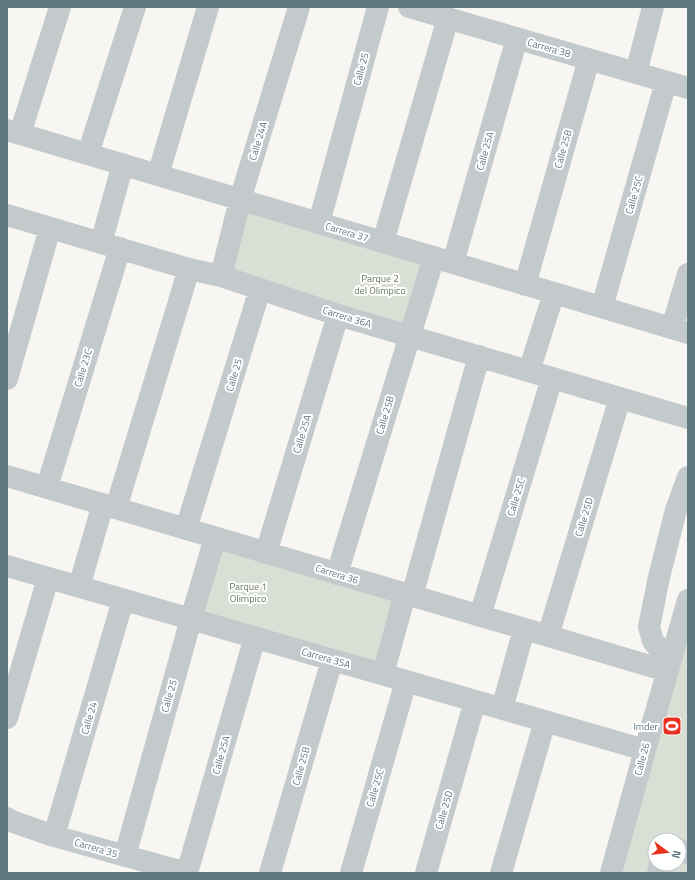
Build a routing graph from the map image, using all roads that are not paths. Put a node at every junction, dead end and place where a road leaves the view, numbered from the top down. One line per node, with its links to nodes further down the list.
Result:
1 (60, 7): 14 (street)
2 (135, 7): 15 (street)
3 (208, 7): 17 (street)
4 (299, 7): 18 (street, Calle 24A)
5 (378, 7): 20 (street, Calle 25)
6 (409, 7): 8 (street, Carrera 38)
7 (653, 7): 11 (street)
8 (448, 18): 9 (street, Carrera 38); 22 (street)
9 (516, 38): 10 (street, Carrera 38); 24 (street, Calle 25A)
10 (589, 59): 11 (street, Carrera 38); 28 (street, Calle 25B)
11 (636, 73): 12 (street, Carrera 38)
12 (666, 82): 13 (street, Carrera 38); 31 (street, Calle 25C)
13 (688, 88)
14 (13, 132): 15 (street, Carrera 37)
15 (88, 154): 16 (street, Carrera 37)
16 (123, 164): 17 (street, Carrera 37); 23 (street, Calle 23C)
17 (158, 175): 18 (street, Carrera 37)
18 (240, 200): 20 (street, Carrera 37); 27 (street, Calle 24A)
19 (7, 215): 21 (street, Carrera 36A)
20 (319, 223): 22 (street, Carrera 37)
21 (50, 228): 23 (street, Carrera 36A); 38 (street)
22 (383, 242): 24 (street, Carrera 37)
23 (110, 245): 25 (street, Carrera 36A); 43 (street, Calle 23C)
24 (443, 260): 28 (street, Carrera 37); 34 (street, Calle 25B)
25 (188, 269): 27 (street, Carrera 36A); 44 (street)
26 (688, 274): 33 (street)
27 (221, 276): 29 (street, Carrera 36A)
28 (525, 284): 30 (street, Carrera 37)
29 (260, 289): 32 (street, Carrera 36A); 45 (street, Calle 25)
30 (554, 293): 31 (street, Carrera 37); 36 (street)
31 (602, 308): 33 (street, Carrera 37)
32 (338, 315): 34 (street, Carrera 36A); 47 (street, Calle 25A)
33 (680, 331)
34 (409, 336): 35 (street, Carrera 36A); 49 (street, Calle 25B)
35 (479, 356): 36 (street, Carrera 36A); 52 (street)
36 (529, 371): 37 (street, Carrera 36A)
37 (552, 378): 39 (street, Carrera 36A); 55 (street, Calle 25C)
38 (7, 379)
39 (620, 398): 40 (street, Carrera 36A); 58 (street, Calle 25D)
40 (688, 418)
41 (7, 476): 43 (street, Carrera 36)
42 (688, 476): 61 (street)
43 (46, 488): 44 (street, Carrera 36)
44 (109, 506): 45 (street, Carrera 36); 51 (street)
45 (186, 529): 46 (street, Carrera 36)
46 (215, 538): 47 (street, Carrera 36); 56 (street, Calle 25)
47 (266, 553): 49 (street, Carrera 36)
48 (7, 566): 50 (street, Carrera 35A)
49 (337, 574): 52 (street, Carrera 36)
50 (48, 578): 51 (street, Carrera 35A); 66 (street)
51 (79, 587): 53 (street, Carrera 35A)
52 (409, 595): 55 (street, Carrera 36); 62 (street)
53 (123, 600): 56 (street, Carrera 35A); 70 (street, Calle 24)
54 (688, 600): 61 (street, Calle 26)
55 (480, 616): 57 (street, Carrera 36)
56 (191, 619): 59 (street, Carrera 35A); 71 (street, Calle 25)
57 (524, 629): 58 (street, Carrera 36); 65 (street)
58 (548, 636): 61 (street, Carrera 36)
59 (254, 637): 60 (street, Carrera 35A); 72 (street, Calle 25A)
60 (332, 660): 62 (street, Carrera 35A); 73 (street, Calle 25B)
61 (668, 667): 68 (street, Calle 26)
62 (383, 674): 63 (street, Carrera 35A)
63 (406, 681): 64 (street, Carrera 35A); 74 (street, Calle 25C)
64 (475, 701): 65 (street, Carrera 35A); 75 (street, Calle 25D)
65 (502, 708): 67 (street, Carrera 35A)
66 (7, 718)
67 (545, 721): 68 (street, Carrera 35A); 76 (street)
68 (644, 750): 77 (street, Calle 26)
69 (7, 818): 70 (street, Carrera 35)
70 (54, 836): 71 (street, Carrera 35)
71 (125, 856): 72 (street, Carrera 35)
72 (187, 873)
73 (270, 873)
74 (351, 873)
75 (426, 873)
76 (501, 873)
77 (611, 873)

